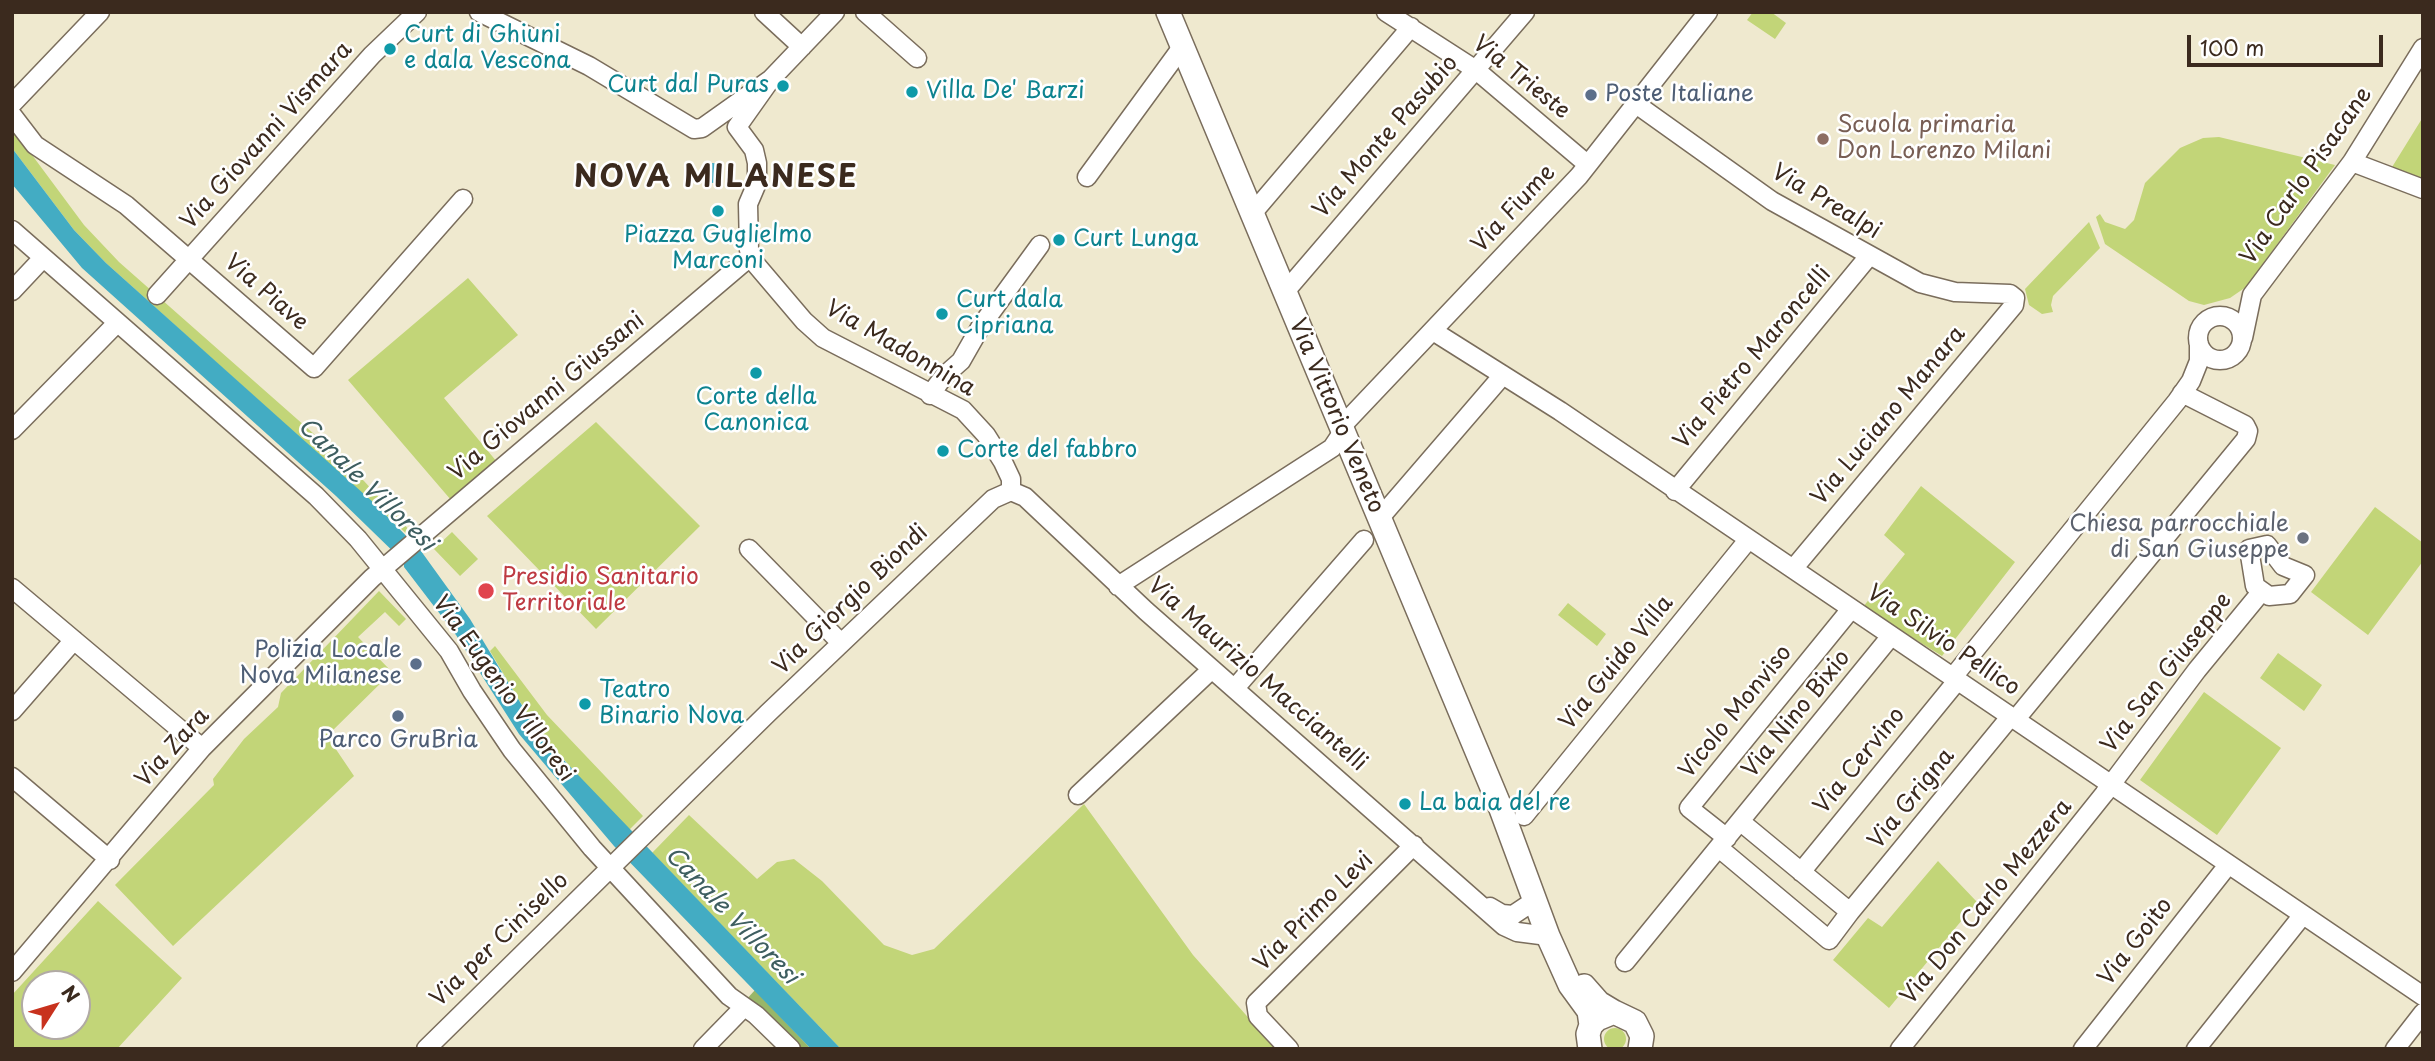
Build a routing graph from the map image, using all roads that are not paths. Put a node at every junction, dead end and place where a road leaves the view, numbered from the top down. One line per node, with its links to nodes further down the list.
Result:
1 (100, 12): 18 (street)
2 (417, 12): 31 (street, Via Giovanni Vismara)
3 (479, 12): 17 (street)
4 (764, 12): 12 (street)
5 (835, 12): 12 (street)
6 (865, 12): 15 (street)
7 (1168, 12): 13 (main road, Via Vittorio Veneto)
8 (1386, 12): 11 (street, Via Trieste)
9 (1525, 12): 16 (street, Via Monte Pasubio)
10 (1708, 12): 19 (street, Via Fiume)
11 (1411, 27): 16 (street, Via Trieste); 26 (street)
12 (802, 47): 17 (street)
13 (1182, 47): 23 (street); 26 (main road, Via Vittorio Veneto)
14 (2423, 48): 21 (street, Via Carlo Pisacane)
15 (917, 58)
16 (1476, 70): 22 (street, Via Trieste); 34 (street, Via Monte Pasubio)
17 (771, 79): 32 (street)
18 (12, 104)
19 (1636, 104): 22 (street, Via Fiume); 29 (street, Via Prealpi)
20 (12, 114): 31 (street, Via Piave)
21 (2352, 162): 24 (street); 37 (street, Via Carlo Pisacane)
22 (1587, 164): 40 (street, Via Fiume)
23 (1087, 177)
24 (2423, 189)
25 (463, 199): 31 (street, Via Piave)
26 (1251, 215): 34 (main road, Via Vittorio Veneto)
27 (12, 230): 30 (street, Via Eugenio Villoresi)
28 (1040, 245): 46 (street)
29 (1869, 256): 35 (street, Via Prealpi); 50 (street, Via Pietro Maroncelli)
30 (43, 258): 33 (street); 39 (street, Via Eugenio Villoresi)
31 (190, 258): 36 (street, Via Giovanni Vismara)
32 (747, 260): 46 (street, Via Madonnina); 55 (street, Via Giovanni Giussani)
33 (12, 291)
34 (1284, 293): 47 (main road, Via Vittorio Veneto)
35 (2010, 294): 56 (street, Via Luciano Manara)
36 (157, 295)
37 (2252, 295): 38 (street, Via Carlo Pisacane); 41 (street, Via Carlo Pisacane)
38 (2217, 316): 41 (street); 42 (street)
39 (117, 323): 48 (street); 55 (street, Via Eugenio Villoresi)
40 (1433, 331): 44 (street, Via Silvio Pellico); 47 (street, Via Fiume)
41 (2243, 338): 43 (street)
42 (2199, 344): 43 (street); 45 (street)
43 (2224, 359): 45 (street)
44 (1503, 375): 50 (street, Via Silvio Pellico); 51 (street)
45 (2186, 387): 65 (street); 68 (street, Via Grigna)
46 (936, 397): 49 (street, Via Madonnina)
47 (1341, 428): 51 (main road, Via Vittorio Veneto); 57 (street, Via Fiume)
48 (12, 430)
49 (1011, 491): 57 (street, Via Maurizio Macciantelli); 63 (street, Via Giorgio Biondi)
50 (1675, 491): 53 (street, Via Silvio Pellico)
51 (1379, 519): 73 (main road, Via Vittorio Veneto)
52 (1364, 540): 66 (street)
53 (1748, 540): 56 (street, Via Silvio Pellico); 73 (street, Via Guido Villa)
54 (749, 550): 63 (street)
55 (389, 563): 69 (street, Via Zara); 79 (street, Via Eugenio Villoresi)
56 (1793, 569): 60 (street, Via Silvio Pellico)
57 (1118, 586): 64 (street, Via Maurizio Macciantelli)
58 (12, 588): 62 (street)
59 (2262, 590): 71 (street, Via San Giuseppe)
60 (1851, 609): 61 (street, Via Silvio Pellico); 75 (street, Vicolo Monviso)
61 (1891, 636): 65 (street, Via Silvio Pellico); 74 (street, Via Nino Bixio)
62 (74, 640): 67 (street); 69 (street)
63 (841, 643): 79 (street, Via Giorgio Biondi)
64 (1212, 669): 66 (street, Via Maurizio Macciantelli); 72 (street)
65 (1956, 681): 68 (street, Via Silvio Pellico); 80 (street, Via Cervino)
66 (1235, 688): 76 (street, Via Maurizio Macciantelli)
67 (12, 711)
68 (2013, 718): 71 (street, Via Silvio Pellico); 83 (street, Via Grigna)
69 (202, 748): 77 (street, Via Zara)
70 (12, 777): 77 (street)
71 (2111, 785): 78 (street, Via Silvio Pellico); 101 (street, Via Don Carlo Mezzera)
72 (1078, 795)
73 (1514, 817): 82 (main road, Via Vittorio Veneto); 90 (main road, Via Vittorio Veneto)
74 (1741, 822): 75 (street, Via Nino Bixio); 80 (street)
75 (1723, 843): 83 (street); 86 (street, Via Nino Bixio)
76 (1414, 845): 81 (street, Via Maurizio Macciantelli); 99 (street, Via Primo Levi)
77 (110, 860): 87 (street, Via Zara)
78 (2228, 865): 84 (street, Via Silvio Pellico); 102 (street, Via Goito)
79 (610, 869): 89 (street, Via Eugenio Villoresi); 93 (street, Via per Cinisello)
80 (1801, 872): 83 (street)
81 (1473, 896): 82 (street, Via Maurizio Macciantelli); 85 (street, Via Maurizio Macciantelli)
82 (1534, 901): 85 (main road, Via Vittorio Veneto)
83 (1850, 912)
84 (2302, 916): 88 (street, Via Silvio Pellico); 103 (street)
85 (1548, 936): 92 (main road, Via Vittorio Veneto)
86 (1625, 962)
87 (12, 972)
88 (2423, 996)
89 (744, 1007): 97 (street); 98 (street, Via Eugenio Villoresi)
90 (1614, 1012): 92 (main road); 94 (main road, Via Vittorio Veneto)
91 (2423, 1013): 104 (street)
92 (1591, 1025): 100 (main road)
93 (447, 1026): 95 (street); 96 (street, Via per Cinisello)
94 (1647, 1045)
95 (413, 1049)
96 (426, 1049)
97 (703, 1049)
98 (791, 1049)
99 (1289, 1049)
100 (1590, 1049)
101 (1900, 1049)
102 (2083, 1049)
103 (2196, 1049)
104 (2395, 1049)

